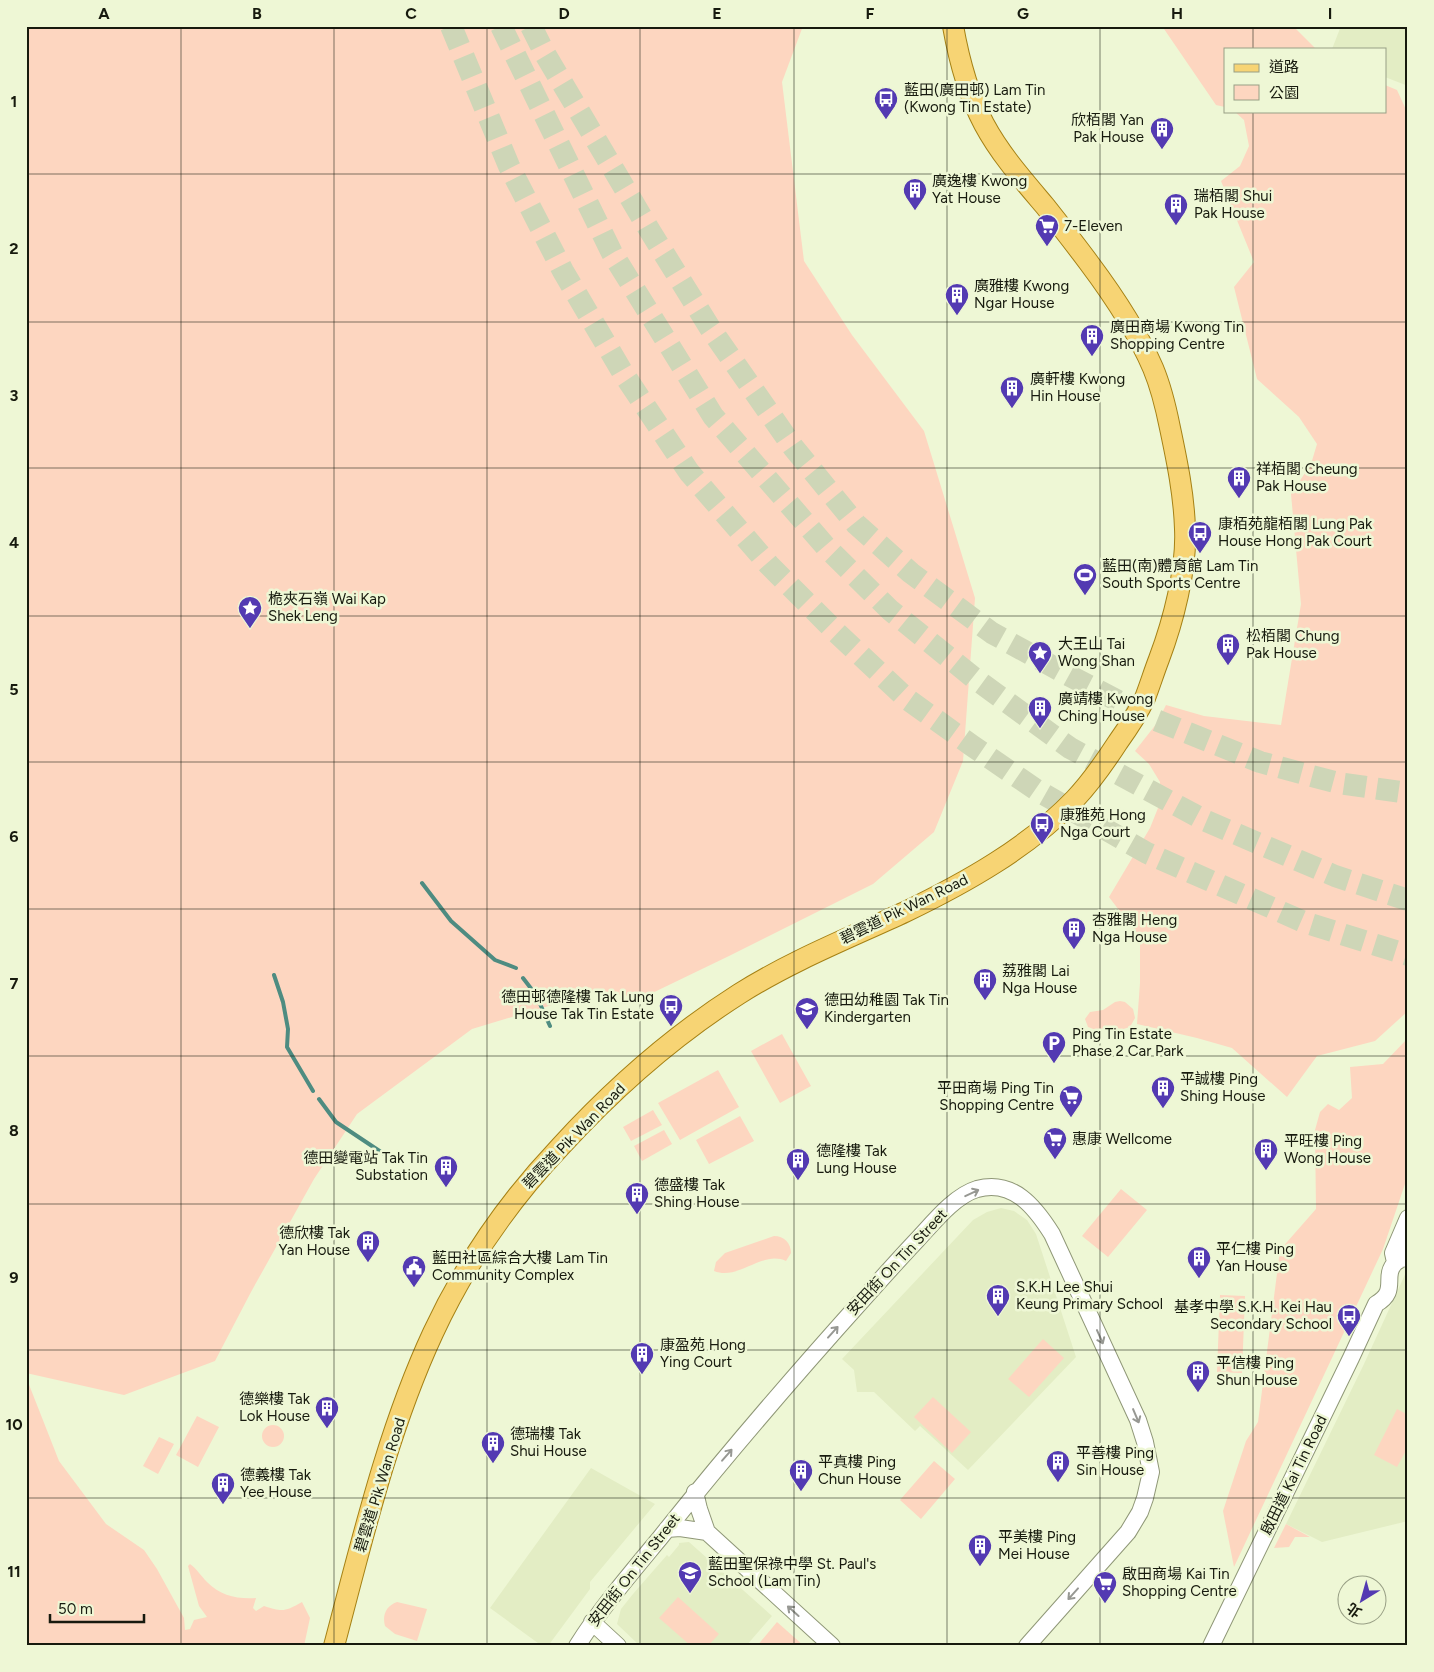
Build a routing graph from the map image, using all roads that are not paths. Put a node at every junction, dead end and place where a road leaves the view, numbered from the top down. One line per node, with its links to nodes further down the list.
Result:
1 (954, 26): 9 (main road, 碧雲道 Pik Wan Road)
2 (1408, 1218): 4 (street, 啟田道 Kai Tin Road)
3 (1408, 1248): 4 (street, 啟田道 Kai Tin Road)
4 (1392, 1270): 14 (street, 啟田道 Kai Tin Road)
5 (695, 1492): 6 (street, 安田街 On Tin Street); 7 (street); 13 (street, 安田街 On Tin Street, one-way to 13)
6 (667, 1528): 7 (street); 8 (street, 安田街 On Tin Street)
7 (707, 1532): 12 (street, one-way to 7)
8 (592, 1622): 10 (street, 安田街 On Tin Street); 11 (street)
9 (334, 1646)
10 (577, 1646)
11 (618, 1646)
12 (832, 1646)
13 (1027, 1646)
14 (1211, 1646)

